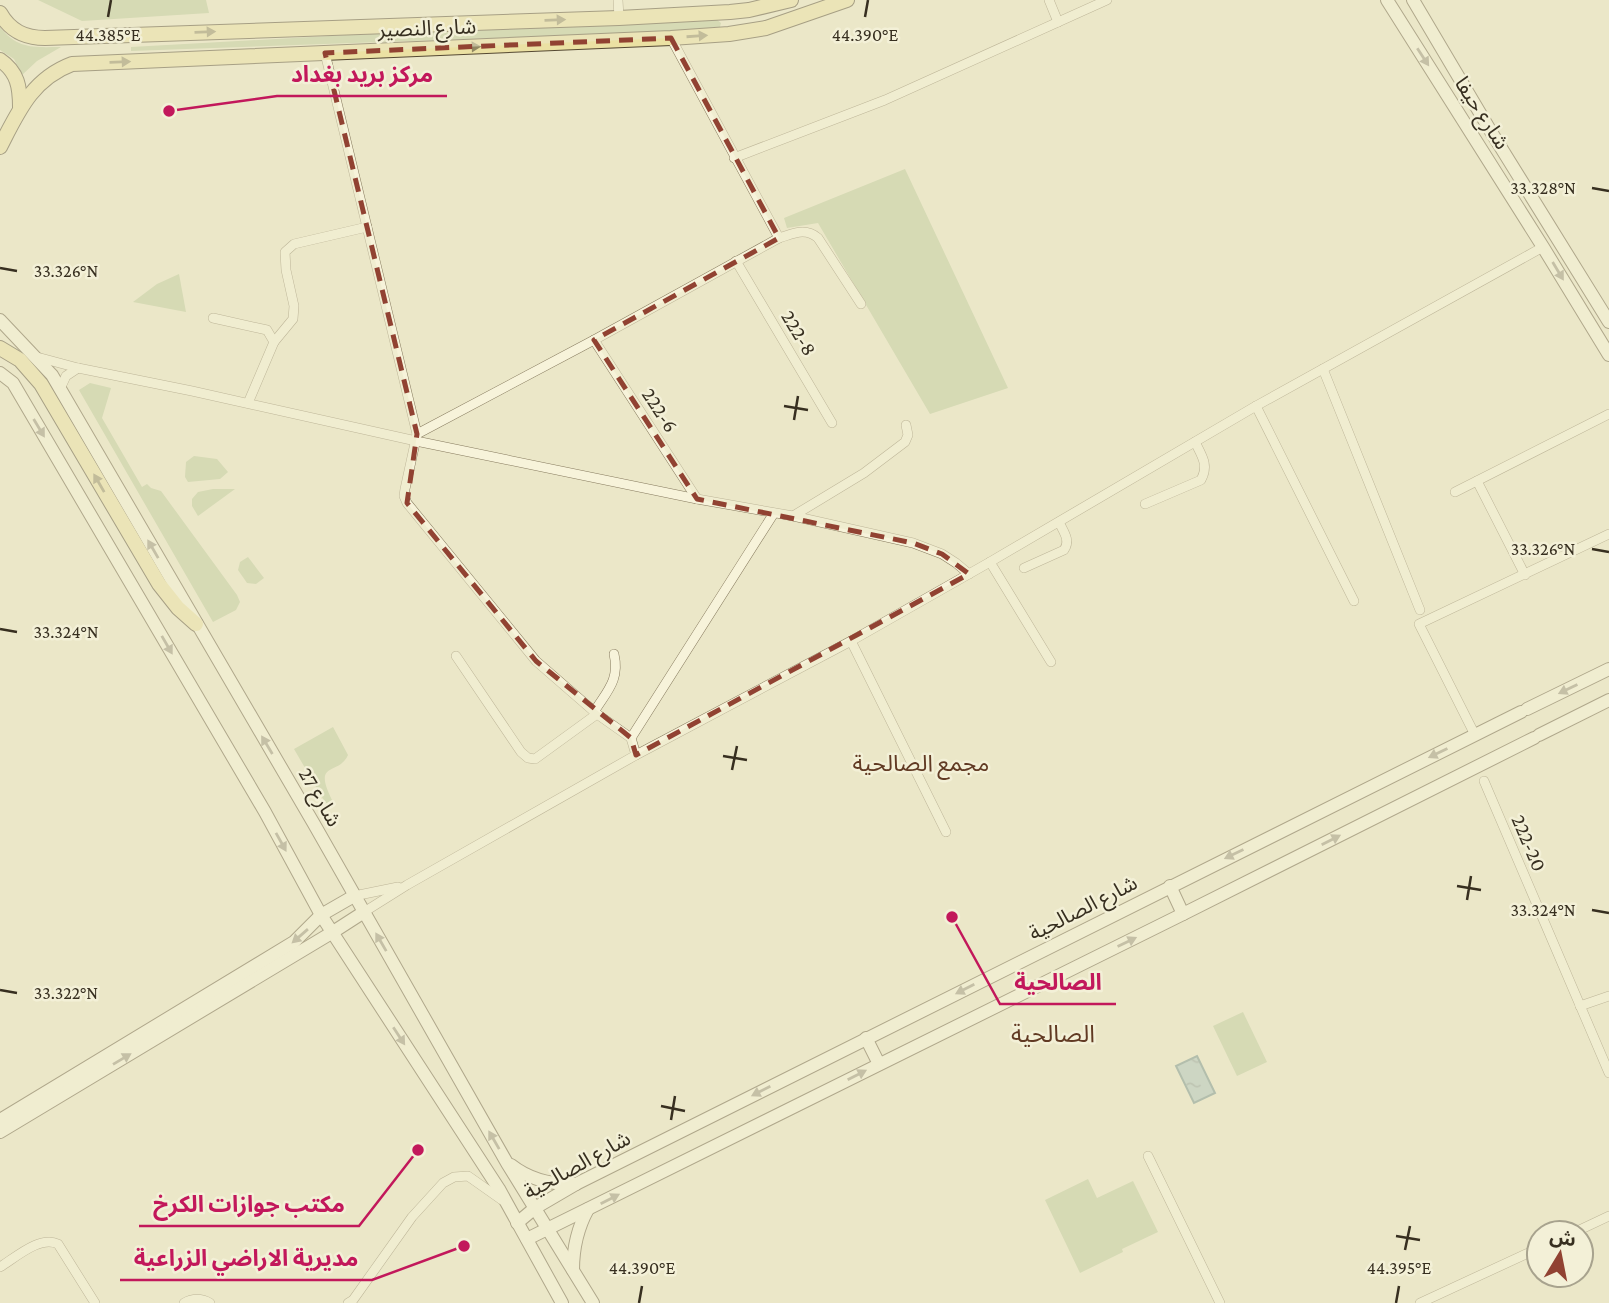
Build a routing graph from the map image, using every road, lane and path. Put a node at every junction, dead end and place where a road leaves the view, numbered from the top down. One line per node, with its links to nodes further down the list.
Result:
1 (618, 0): 9 (street)
2 (791, 0): 9 (main road, شارع النصیر)
3 (1049, 0): 10 (street)
4 (1107, 0): 10 (street)
5 (1387, 0): 21 (main road, شارع حيفا, one-way to 21)
6 (1413, 0): 26 (main road, شارع حيفا)
7 (843, 1): 12 (main road, شارع النصیر, one-way to 7)
8 (0, 13): 11 (main road, شارع النصیر)
9 (619, 18): 11 (main road, شارع النصیر, one-way to 9)
10 (1058, 22): 18 (street)
11 (87, 37): 15 (main road)
12 (671, 38): 13 (main road, شارع النصیر, one-way to 12); 18 (street)
13 (325, 53): 15 (main road, شارع النصیر, one-way to 13); 19 (street)
14 (0, 60): 16 (main road)
15 (85, 63): 16 (main road, شارع النصیر)
16 (20, 107): 17 (main road, شارع النصیر)
17 (0, 148)
18 (734, 158): 20 (street)
19 (367, 227): 28 (street); 41 (street)
20 (779, 238): 22 (street); 23 (street)
21 (1543, 247): 30 (main road, شارع حيفا, one-way to 30); 33 (street)
22 (736, 261): 27 (street); 39 (street, 222-8)
23 (860, 304)
24 (213, 318): 28 (street)
25 (0, 322): 31 (main road, شارع 27)
26 (1609, 322)
27 (593, 340): 41 (street); 45 (street, 222-6)
28 (274, 342): 36 (street)
29 (0, 348): 57 (main road, one-way to 29)
30 (1609, 355)
31 (34, 356): 32 (street); 35 (main road, شارع 27)
32 (78, 368): 35 (street); 36 (street)
33 (1322, 369): 37 (street); 56 (street)
34 (0, 373): 77 (main road, one-way to 77)
35 (60, 389): 57 (main road, شارع 27, one-way to 35)
36 (248, 403): 41 (street)
37 (1256, 406): 42 (street); 55 (street)
38 (1609, 414): 43 (street)
39 (832, 423)
40 (906, 425): 48 (street)
41 (416, 438): 45 (street); 64 (street)
42 (1195, 442): 46 (street); 49 (street)
43 (1477, 481): 44 (street); 54 (street)
44 (1455, 492)
45 (697, 499): 47 (street)
46 (1145, 504)
47 (774, 513): 48 (street); 66 (street)
48 (793, 516): 53 (street)
49 (1059, 522): 51 (street); 52 (street)
50 (1609, 534): 54 (street)
51 (990, 562): 53 (street); 61 (street)
52 (1024, 568)
53 (969, 574): 58 (street)
54 (1525, 575): 65 (street)
55 (1354, 601)
56 (1420, 610)
57 (196, 624): 74 (main road, شارع 27, one-way to 57)
58 (850, 641): 67 (street); 71 (street)
59 (614, 654): 64 (street)
60 (456, 656): 64 (street)
61 (1051, 662)
62 (1609, 669): 65 (main road, شارع الصالحية, one-way to 65)
63 (1609, 700): 68 (main road, شارع الصالحية)
64 (596, 713): 66 (street)
65 (1475, 735): 73 (main road, شارع الصالحية, one-way to 73)
66 (631, 738): 67 (street)
67 (636, 755): 72 (street)
68 (1492, 758): 69 (main road, شارع الصالحية); 70 (street)
69 (1462, 774): 70 (street); 76 (main road, شارع الصالحية, one-way to 69)
70 (1483, 781): 80 (street, 222-20)
71 (946, 832)
72 (407, 885): 74 (street); 75 (street)
73 (1170, 886): 76 (main road); 81 (main road, شارع الصالحية, one-way to 81)
74 (355, 896): 75 (main road, شارع 27); 77 (main road)
75 (364, 912): 78 (main road); 87 (main road, شارع 27, one-way to 75)
76 (1183, 914): 82 (main road, شارع الصالحية, one-way to 76)
77 (321, 915): 78 (main road); 84 (main road, one-way to 84)
78 (333, 932): 85 (main road, one-way to 78); 89 (main road, one-way to 89)
79 (1609, 996): 80 (street)
80 (1580, 1006): 83 (street, 222-20)
81 (866, 1038): 82 (main road); 88 (main road, شارع الصالحية, one-way to 88)
82 (879, 1064): 91 (main road, شارع الصالحية, one-way to 82)
83 (1609, 1073)
84 (0, 1120)
85 (0, 1132)
86 (1148, 1156): 104 (street)
87 (507, 1163): 88 (main road); 90 (main road, شارع 27)
88 (576, 1184): 90 (main road, شارع الصالحية)
89 (506, 1202): 92 (main road); 101 (street)
90 (535, 1208): 92 (main road, شارع الصالحية); 93 (main road, شارع 27)
91 (588, 1209): 93 (main road, شارع الصالحية); 97 (main road)
92 (517, 1223): 94 (main road)
93 (548, 1229): 94 (main road, شارع الصالحية); 97 (main road, شارع 27)
94 (527, 1239): 102 (main road)
95 (1525, 1254): 105 (street)
96 (0, 1267): 98 (street)
97 (573, 1270): 103 (main road, شارع 27)
98 (95, 1303)
99 (184, 1303): 100 (street)
100 (210, 1303)
101 (348, 1303)
102 (562, 1303)
103 (593, 1303)
104 (1220, 1303)
105 (1420, 1303)

